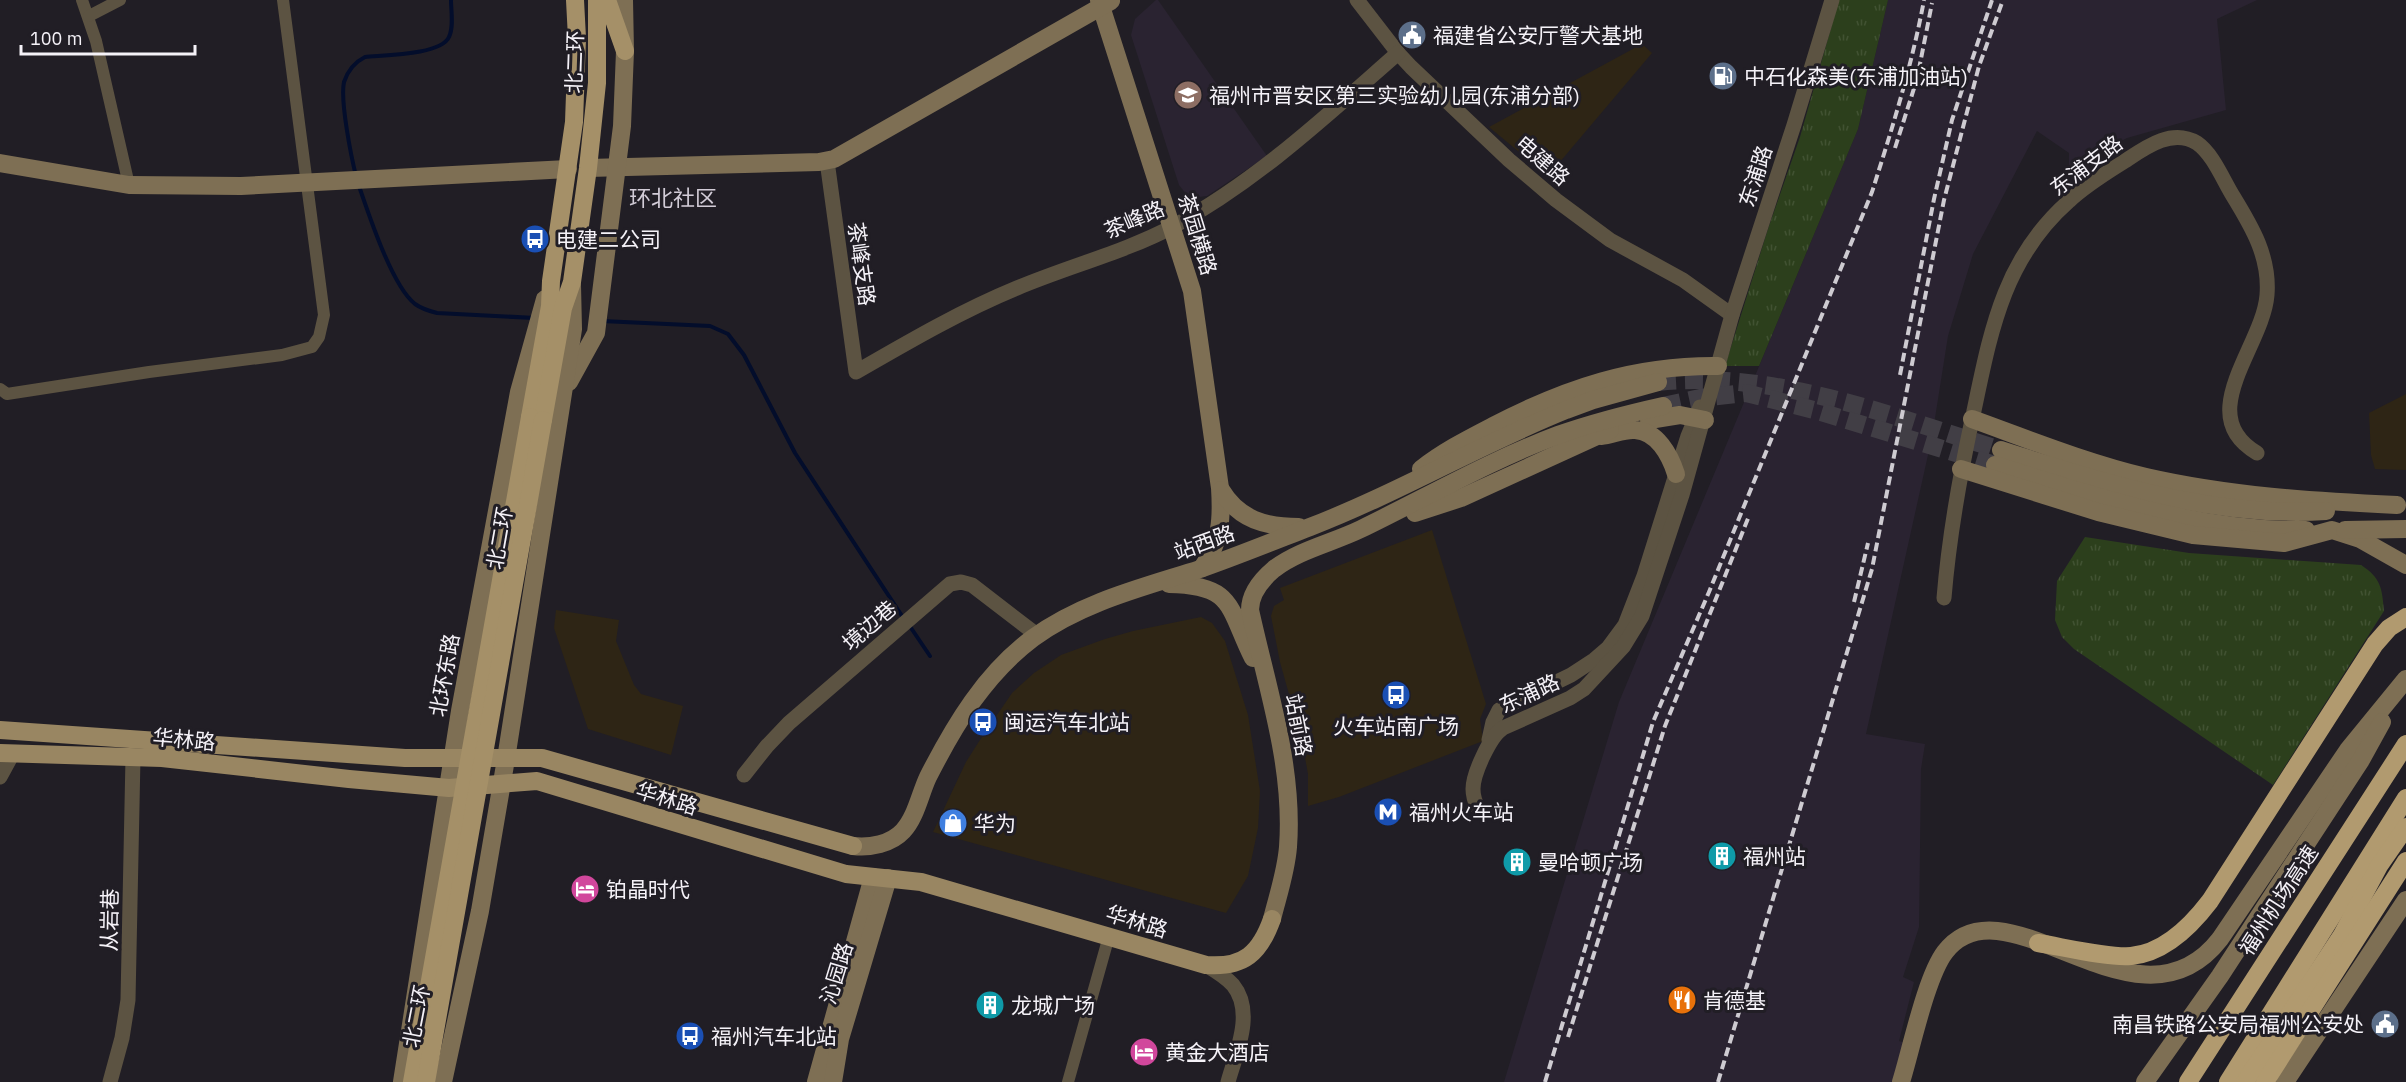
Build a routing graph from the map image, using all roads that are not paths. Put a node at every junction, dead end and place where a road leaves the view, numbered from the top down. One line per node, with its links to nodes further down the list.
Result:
1 (82, 0): 11 (street)
2 (120, 0): 11 (street)
3 (283, 0): 19 (street)
4 (575, 0): 18 (highway, 北二环)
5 (597, 0): 16 (highway, 北二环)
6 (607, 0): 12 (highway)
7 (624, 0): 12 (main road)
8 (1358, 0): 13 (street, 电建路)
9 (1832, 0): 22 (street, 东浦路)
10 (1104, 2): 14 (main road); 21 (main road, 茶园横路)
11 (89, 16): 20 (street)
12 (625, 51): 17 (main road)
13 (1398, 53): 21 (street, 茶峰路); 22 (street, 电建路)
14 (827, 161): 17 (main road); 25 (street, 茶峰支路)
15 (0, 163): 20 (main road)
16 (588, 168): 17 (main road); 23 (highway, 北二环)
17 (617, 168): 28 (main road)
18 (568, 169): 19 (main road); 23 (highway, 北二环)
19 (306, 182): 20 (main road); 27 (street)
20 (129, 185)
21 (1173, 226): 25 (street, 茶峰路); 37 (main road, 茶园横路)
22 (1732, 315): 24 (street, 东浦路)
23 (556, 316): 28 (main road); 30 (highway, 北二环); 58 (main road, 北环东路)
24 (1718, 366): 31 (street, 东浦路); 38 (main road)
25 (856, 372)
26 (1658, 382): 38 (main road, 站西路)
27 (0, 389)
28 (563, 393): 57 (main road)
29 (1663, 406): 43 (main road)
30 (537, 418): 76 (highway, 北二环, bridge); 77 (highway, 北二环, bridge)
31 (1700, 419): 33 (main road); 36 (street, 东浦路); 55 (street, 东浦路)
32 (1972, 419): 34 (street, 东浦支路); 35 (street, 东浦支路); 39 (main road)
33 (1593, 436): 36 (main road); 43 (main road)
34 (2257, 453)
35 (1961, 469): 41 (main road); 47 (street, 东浦支路)
36 (1676, 474): 55 (street, 东浦路)
37 (1220, 488): 40 (main road); 45 (main road, 茶园横路)
38 (1394, 490): 40 (main road, 站西路)
39 (2401, 505): 41 (main road)
40 (1311, 527): 45 (main road, 站西路)
41 (2332, 530): 42 (main road); 44 (main road)
42 (2406, 530)
43 (1348, 536): 51 (main road, 站前路)
44 (2406, 566)
45 (1202, 568): 46 (main road, 站西路)
46 (1154, 583): 49 (main road, 站西路); 51 (main road)
47 (1944, 598)
48 (2406, 617): 72 (highway)
49 (1037, 635): 59 (street, 境边巷); 66 (main road, 站西路)
50 (2405, 681): 72 (main road); 84 (main road)
51 (1268, 686): 70 (main road, 站前路)
52 (0, 730): 58 (main road, 华林路)
53 (2406, 744): 85 (highway, 福州机场高速)
54 (7, 753): 56 (main road, 华林路); 60 (street)
55 (1485, 755): 64 (street)
56 (133, 757): 62 (main road, 华林路); 74 (street, 从岩巷)
57 (506, 759): 58 (main road, 华林路); 61 (main road); 66 (main road, 华林路)
58 (453, 760): 62 (main road, 北环东路)
59 (744, 775)
60 (0, 777)
61 (502, 785): 62 (main road, 华林路); 68 (main road, 华林路); 78 (main road)
62 (449, 788): 75 (main road, 北环东路)
63 (2406, 798): 86 (highway)
64 (1478, 808)
65 (2406, 827): 87 (highway)
66 (853, 846)
67 (2404, 863): 88 (highway)
68 (880, 878): 71 (main road, 华林路); 79 (main road); 80 (main road, 沁园路)
69 (2406, 900): 89 (main road)
70 (1272, 919): 73 (main road, 华林路)
71 (1109, 936): 73 (main road, 华林路); 81 (street)
72 (2038, 943): 83 (main road)
73 (1206, 965): 82 (street)
74 (110, 1082)
75 (402, 1082)
76 (412, 1082)
77 (426, 1082)
78 (442, 1082)
79 (816, 1082)
80 (833, 1082)
81 (1068, 1082)
82 (1228, 1082)
83 (1901, 1082)
84 (2145, 1082)
85 (2188, 1082)
86 (2228, 1082)
87 (2245, 1082)
88 (2265, 1082)
89 (2285, 1082)

